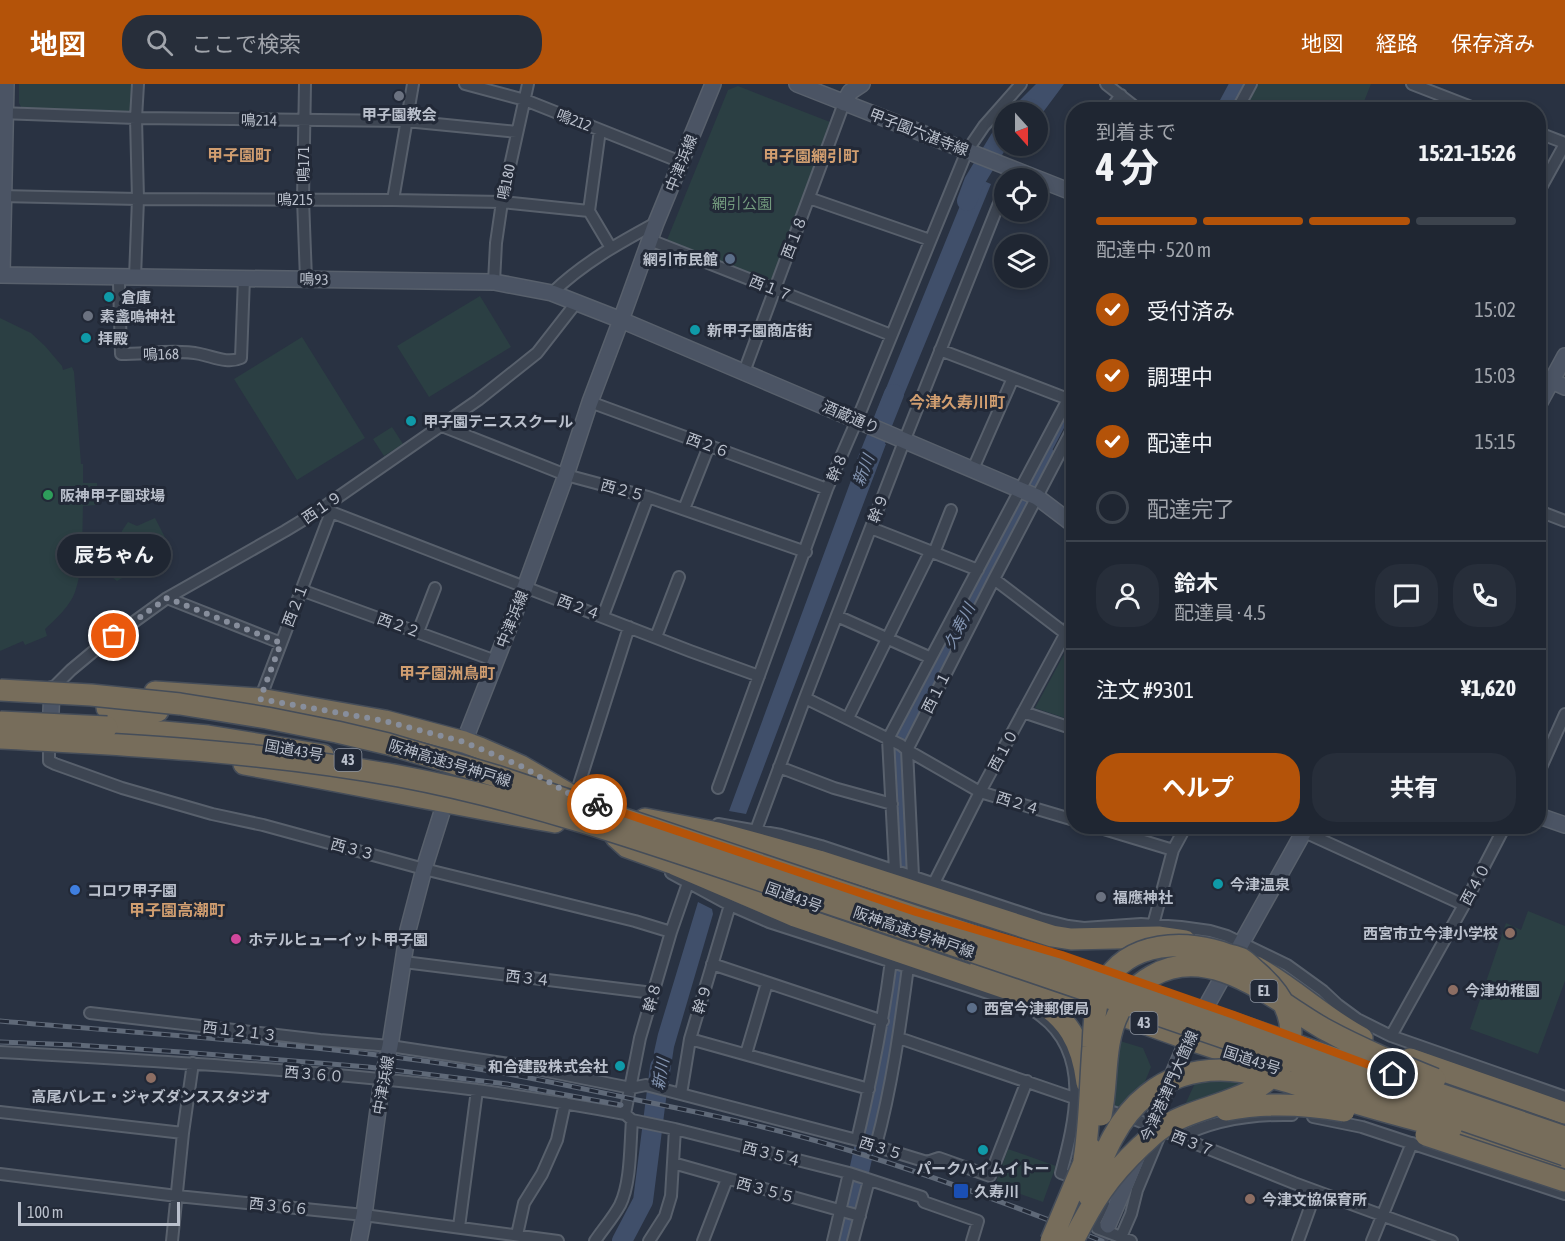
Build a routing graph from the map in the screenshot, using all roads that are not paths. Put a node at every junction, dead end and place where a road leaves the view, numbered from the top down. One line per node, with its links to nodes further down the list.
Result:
1 (6, 84): 21 (street)
2 (138, 84): 22 (street)
3 (305, 84): 23 (street, 鳴171)
4 (413, 84): 24 (street)
5 (465, 84): 15 (street, 鳴212)
6 (528, 84): 15 (street, 鳴180)
7 (713, 84): 30 (street, 中津浜線)
8 (797, 84): 20 (street, 甲子園六湛寺線)
9 (862, 84): 20 (street)
10 (1021, 84): 29 (street, 幹８)
11 (1107, 84): 14 (street)
12 (1251, 84): 18 (street)
13 (1412, 84): 19 (street)
14 (1121, 95): 16 (street); 17 (street)
15 (525, 100): 25 (street, 鳴212); 26 (street, 鳴180)
16 (1116, 102)
17 (1129, 102)
18 (1241, 102)
19 (1458, 102)
20 (844, 103): 29 (street, 甲子園六湛寺線); 36 (street, 西１８)
21 (2, 113): 22 (street, 鳴214); 35 (street)
22 (136, 118): 23 (street, 鳴214); 37 (street)
23 (303, 120): 24 (street, 鳴214); 38 (street, 鳴171)
24 (406, 121): 26 (street, 鳴214); 39 (street)
25 (600, 130): 30 (street, 鳴212); 41 (street)
26 (517, 132): 40 (street, 鳴180)
27 (1546, 136): 28 (street)
28 (1565, 143): 32 (street)
29 (971, 152): 31 (street, 甲子園六湛寺線); 45 (street, 幹８)
30 (681, 162): 43 (street, 中津浜線)
31 (1002, 168)
32 (1546, 178)
33 (1048, 184): 34 (street, 甲子園六湛寺線)
34 (1066, 189)
35 (2, 196): 37 (street, 鳴215); 47 (street)
36 (809, 198): 45 (street); 52 (street, 西１８)
37 (138, 199): 38 (street, 鳴215); 48 (street)
38 (303, 199): 39 (street, 鳴215); 50 (street, 鳴171)
39 (393, 200): 40 (street, 鳴215)
40 (502, 202): 41 (street, 鳴215); 51 (street, 鳴180)
41 (589, 211): 46 (street)
42 (994, 215): 57 (street, 幹９)
43 (656, 224): 44 (street, 中津浜線); 46 (street)
44 (650, 240): 52 (street, 西１７); 55 (street, 中津浜線)
45 (930, 240): 56 (street, 幹８)
46 (611, 248): 53 (street)
47 (1, 274): 48 (street, 鳴93)
48 (127, 277): 49 (street, 鳴93); 49 (street, 鳴168)
49 (244, 278): 50 (street, 鳴93)
50 (306, 279): 51 (street, 鳴93)
51 (494, 282): 53 (street, 鳴93)
52 (775, 289): 56 (street, 西１７); 59 (street, 西１８)
53 (552, 293): 54 (street, 鳴93)
54 (576, 303): 55 (street, 鳴93); 67 (street, 西１９)
55 (621, 320): 59 (street, 酒蔵通り); 64 (street, 中津浜線)
56 (891, 335): 66 (street, 幹８)
57 (940, 350): 60 (street); 68 (street, 幹９)
58 (1565, 356): 61 (street)
59 (744, 372): 66 (street, 酒蔵通り)
60 (1013, 378): 63 (street); 71 (street)
61 (1555, 381): 62 (street)
62 (1546, 394)
63 (1066, 398)
64 (590, 402): 70 (street, 西２６); 72 (street, 中津浜線)
65 (1066, 404): 74 (street)
66 (861, 422): 68 (street, 酒蔵通り); 73 (street, 幹８)
67 (442, 426): 72 (street, 西２５); 76 (street, 西１９)
68 (899, 437): 71 (street, 酒蔵通り); 82 (street, 幹９)
69 (1066, 438): 74 (street, 西１１)
70 (709, 446): 73 (street, 西２６); 77 (street)
71 (973, 469): 74 (street, 酒蔵通り)
72 (566, 475): 75 (street, 西２５); 88 (street, 中津浜線)
73 (827, 489): 83 (street, 幹８)
74 (1028, 493): 80 (street, 酒蔵通り); 85 (street); 87 (street, 西１１)
75 (648, 497): 77 (street, 西２５); 92 (street)
76 (330, 507): 88 (street, 西２４); 90 (street, 西２１); 91 (street, 西１９)
77 (684, 509): 83 (street, 西２５)
78 (951, 510): 84 (street)
79 (1546, 514): 81 (street)
80 (1066, 519)
81 (1565, 521)
82 (871, 528): 84 (street); 93 (street, 幹９)
83 (806, 552): 103 (street, 幹８)
84 (932, 553): 85 (street); 98 (street)
85 (978, 570): 101 (street)
86 (679, 577): 97 (street)
87 (994, 579): 96 (street); 117 (street, 西１１)
88 (525, 587): 92 (street, 西２４); 102 (street, 中津浜線)
89 (435, 588): 95 (street)
90 (301, 590): 95 (street, 西２２); 99 (street, 西２１)
91 (167, 598): 99 (street); 104 (street, 西１９)
92 (603, 616): 94 (street, 西２４)
93 (837, 616): 98 (street); 106 (street, 幹９)
94 (629, 627): 97 (street, 西２４); 126 (street)
95 (418, 632): 102 (street, 西２２)
96 (1066, 634)
97 (656, 637): 103 (street, 西２４)
98 (888, 638): 101 (street); 112 (street)
99 (281, 643): 107 (street, 西２１)
100 (1066, 643): 109 (street, 西１０)
101 (931, 658): 117 (street)
102 (496, 661): 120 (street, 中津浜線)
103 (759, 676): 124 (street, 幹８)
104 (52, 689): 105 (highway); 107 (highway); 119 (street)
105 (0, 690): 183 (highway, 阪神高速3号神戸線, bridge)
106 (805, 698): 112 (street, 西２４); 122 (street, 幹９)
107 (260, 699): 120 (highway)
108 (0, 704): 111 (highway, 国道43号 / 43)
109 (1023, 712): 114 (street); 125 (street, 西１０)
110 (1565, 714): 115 (street)
111 (107, 718): 113 (highway, 国道43号 / 43, bridge); 120 (highway, 国道43号 / 43); 123 (highway, 国道43号 / 43)
112 (848, 718): 117 (street, 西２４)
113 (0, 722)
114 (1066, 726)
115 (1561, 734): 121 (street)
116 (0, 738): 187 (highway, 阪神高速3号神戸線, bridge)
117 (898, 744): 125 (street, 西２４); 128 (street); 143 (street, 西１１)
118 (0, 746): 119 (highway)
119 (49, 748): 127 (highway); 141 (street, 西３３)
120 (461, 751): 123 (street, 中津浜線); 126 (highway)
121 (1546, 760)
122 (779, 767): 128 (street); 139 (street, 幹９)
123 (451, 782): 127 (street, 中津浜線); 133 (highway, 国道43号 / 43)
124 (718, 788)
125 (980, 792): 130 (street, 西２４); 145 (street, 西１０)
126 (575, 797): 129 (highway)
127 (445, 803): 133 (highway); 141 (street, 中津浜線)
128 (892, 804): 142 (street)
129 (604, 806): 139 (street); 139 (highway, E1)
130 (1066, 818)
131 (1546, 818): 132 (street)
132 (1565, 825)
133 (582, 827): 144 (highway, 国道43号 / 43)
134 (1120, 834): 140 (street)
135 (1182, 834): 140 (street)
136 (1299, 834): 151 (street, 今津港津門大箇線)
137 (1312, 834): 147 (street)
138 (1501, 834): 147 (street, 西４０)
139 (732, 835): 142 (street); 150 (highway, E1, bridge); 158 (highway, 国道43号 / 43)
140 (1173, 850): 148 (street)
141 (424, 869): 149 (street, 西３３); 153 (street, 中津浜線)
142 (895, 870): 143 (street)
143 (913, 876): 145 (street)
144 (709, 881): 146 (street); 149 (street, 幹８); 162 (highway, 国道43号 / 43); 175 (highway, E1, bridge)
145 (934, 883): 148 (street)
146 (730, 905): 152 (street); 154 (street, 幹９)
147 (1464, 905): 163 (street, 西４０)
148 (1153, 925): 151 (street)
149 (671, 932): 157 (street, 幹８)
150 (1217, 950): 151 (highway, E1, bridge); 175 (highway, E1, bridge)
151 (1242, 951): 158 (street, 今津港津門大箇線); 163 (highway, E1, bridge); 182 (highway, E1, bridge)
152 (891, 961): 155 (street); 160 (street)
153 (404, 962): 157 (street, 西３４); 164 (street, 中津浜線)
154 (712, 964): 156 (street, 西３７); 161 (street, 幹９)
155 (908, 967): 160 (street); 175 (street)
156 (767, 983): 160 (street, 西３７); 166 (street)
157 (653, 993): 170 (street, 幹８)
158 (1207, 1006): 162 (street, 今津港津門大箇線); 183 (highway, 国道43号 / 43)
159 (90, 1013): 164 (street, 西１２１３)
160 (890, 1027): 169 (street, 西３７); 171 (street); 185 (street)
161 (690, 1039): 166 (street); 173 (street, 幹９)
162 (1188, 1039): 182 (street, 今津港津門大箇線); 191 (highway, 国道43号 / 43)
163 (1388, 1042): 174 (street); 178 (highway, E1)
164 (390, 1046): 168 (street, 中津浜線); 170 (street)
165 (0, 1053): 167 (street, 西３６０)
166 (746, 1054): 171 (street)
167 (193, 1063): 168 (street, 西３６０); 181 (street)
168 (382, 1080): 172 (street, 西３６０); 200 (street, 中津浜線)
169 (1027, 1081): 175 (street, 西３７); 185 (street, 西３５)
170 (631, 1088): 173 (street, 西３５); 179 (street, 幹８)
171 (869, 1089): 185 (street)
172 (477, 1090): 176 (street, 西３６０); 203 (street)
173 (677, 1093): 185 (street, 西３５)
174 (1565, 1097)
175 (1082, 1098): 182 (street, 西３７); 188 (highway, E1, bridge); 205 (street)
176 (565, 1103): 179 (street, 西３６０); 204 (street)
177 (0, 1112): 181 (street)
178 (1565, 1113)
179 (629, 1117): 180 (street, 西３５４); 210 (street, 幹８)
180 (675, 1129): 190 (street); 193 (street, 西３５４)
181 (183, 1133): 198 (street)
182 (1153, 1133): 184 (street, 西３７); 195 (highway, E1, bridge); 202 (street, 今津港津門大箇線); 205 (street); 217 (highway, E1, bridge)
183 (1565, 1135): 188 (highway, E1, bridge)
184 (1178, 1138): 186 (street); 196 (street, 西３７)
185 (866, 1142)
186 (1412, 1143): 197 (street); 201 (street)
187 (1565, 1155)
188 (1084, 1160): 216 (highway, E1, bridge)
189 (1565, 1160): 217 (highway, E1, bridge)
190 (673, 1163): 194 (street, 西３５５); 211 (street)
191 (1565, 1170)
192 (0, 1174): 198 (street, 西３６６)
193 (859, 1177): 199 (street); 199 (street); 215 (street, 西３５４)
194 (727, 1179): 199 (street, 西３５５); 212 (street)
195 (1565, 1181)
196 (1316, 1191): 201 (street, 西３７); 218 (street)
197 (1565, 1194)
198 (177, 1196): 200 (street, 西３６６); 207 (street)
199 (850, 1213): 213 (street); 214 (street)
200 (364, 1215): 203 (street, 西３６６); 208 (street, 中津浜線)
201 (1382, 1216): 219 (street); 220 (street, 西３７)
202 (1108, 1224)
203 (459, 1227): 204 (street, 西３６６)
204 (517, 1235): 206 (street, 西３６６)
205 (1126, 1239)
206 (542, 1240): 209 (street, 西３６６)
207 (172, 1241)
208 (359, 1241)
209 (558, 1241)
210 (595, 1241)
211 (649, 1241)
212 (703, 1241)
213 (833, 1241)
214 (853, 1241)
215 (972, 1241)
216 (1051, 1241)
217 (1071, 1241)
218 (1298, 1241)
219 (1372, 1241)
220 (1452, 1241)

